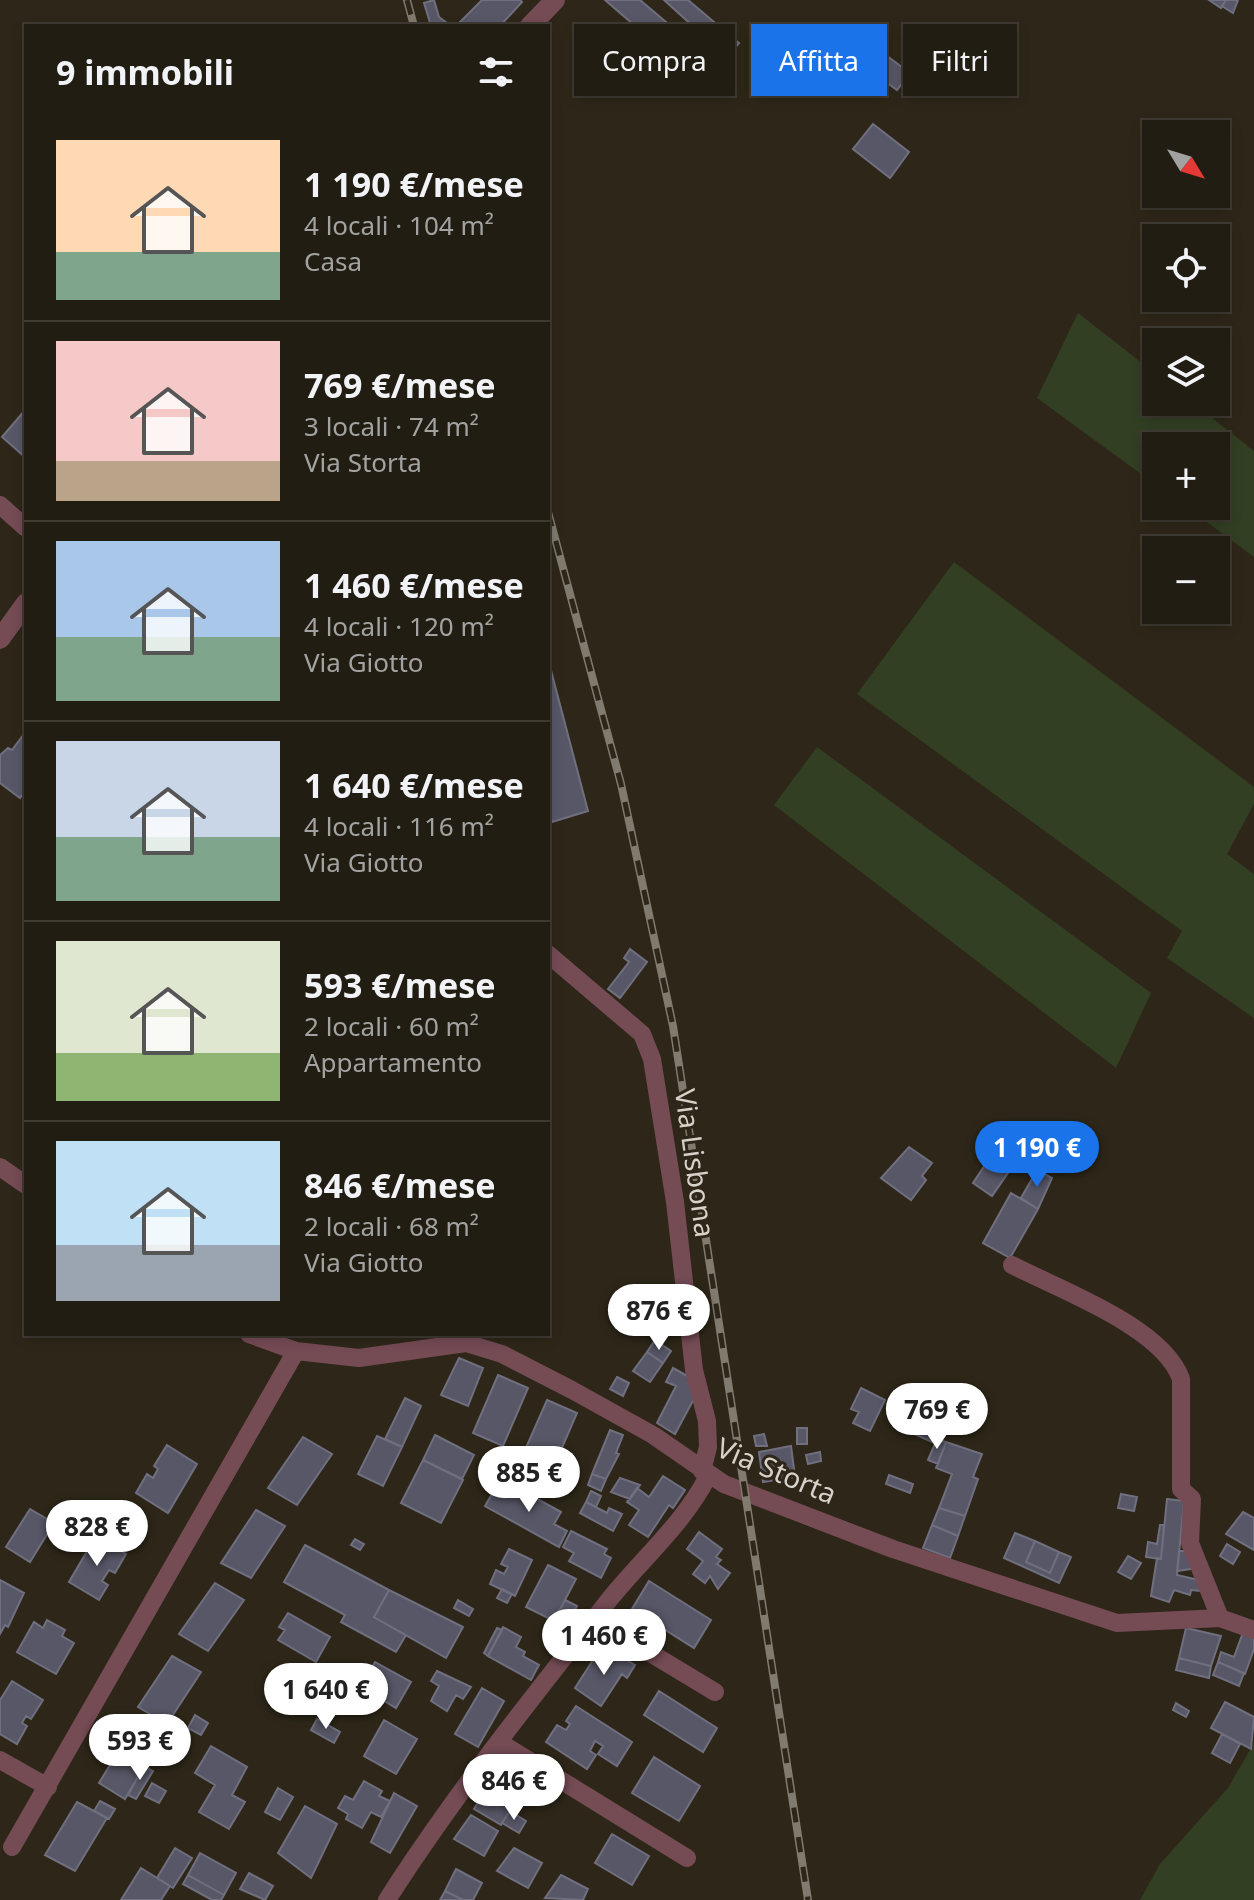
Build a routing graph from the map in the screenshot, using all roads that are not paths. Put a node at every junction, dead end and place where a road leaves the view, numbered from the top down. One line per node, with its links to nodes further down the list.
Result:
1 (555, 0): 2 (street)
2 (532, 24)
3 (0, 505): 4 (street)
4 (24, 526)
5 (24, 606): 6 (street)
6 (0, 639)
7 (550, 956): 13 (street, Via Lisbona)
8 (0, 1167): 9 (street)
9 (24, 1184)
10 (1012, 1265): 14 (street)
11 (255, 1336): 12 (street, Via Storta)
12 (296, 1351): 13 (street, Via Storta); 20 (street)
13 (705, 1473): 14 (street, Via Storta); 15 (street)
14 (1220, 1618): 16 (street, Via Storta)
15 (594, 1619): 17 (street); 18 (street)
16 (1254, 1630)
17 (715, 1692)
18 (499, 1742): 22 (street); 23 (street)
19 (0, 1760): 20 (street)
20 (48, 1787): 21 (street)
21 (12, 1847)
22 (687, 1858)
23 (387, 1900)

